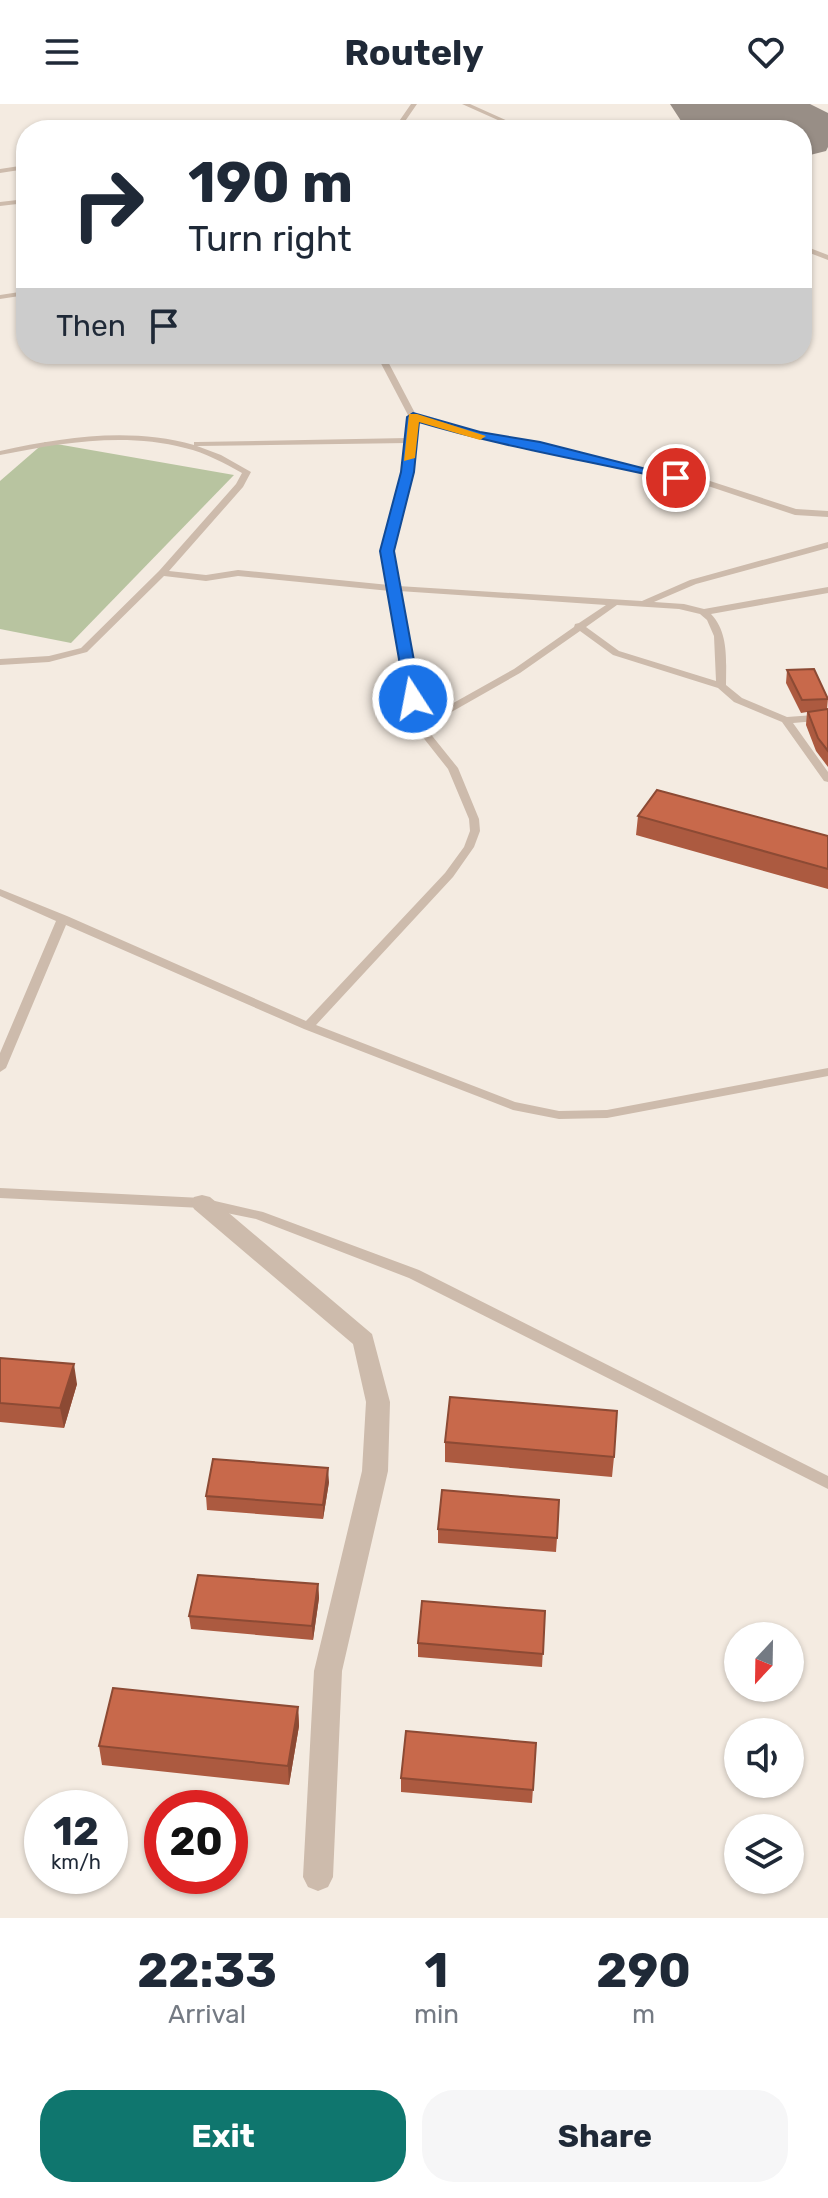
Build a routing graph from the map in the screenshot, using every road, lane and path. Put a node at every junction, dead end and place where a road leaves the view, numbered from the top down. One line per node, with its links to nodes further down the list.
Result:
1 (465, 104): 2 (lane)
2 (502, 120)
3 (385, 364): 4 (lane)
4 (413, 417): 5 (lane); 8 (lane)
5 (410, 440): 6 (lane); 13 (lane)
6 (189, 444): 7 (lane); 12 (lane)
7 (0, 453)
8 (810, 514): 9 (lane); 10 (lane)
9 (828, 514)
10 (828, 524)
11 (828, 545): 16 (lane)
12 (162, 573): 13 (lane); 19 (lane)
13 (393, 588): 15 (lane); 23 (lane)
14 (828, 590): 17 (lane)
15 (614, 603): 16 (lane); 18 (lane)
16 (636, 604): 17 (lane)
17 (704, 612): 20 (lane)
18 (578, 626): 20 (lane); 23 (lane)
19 (0, 662)
20 (721, 686): 22 (lane)
21 (828, 717): 22 (lane)
22 (786, 720): 24 (lane)
23 (419, 726): 27 (lane)
24 (828, 779)
25 (0, 892): 26 (lane)
26 (63, 918): 27 (lane); 28 (lane)
27 (308, 1026): 29 (lane)
28 (0, 1068)
29 (828, 1072)
30 (0, 1193): 31 (lane)
31 (202, 1203): 32 (lane); 33 (street)
32 (828, 1483)
33 (318, 1877)

